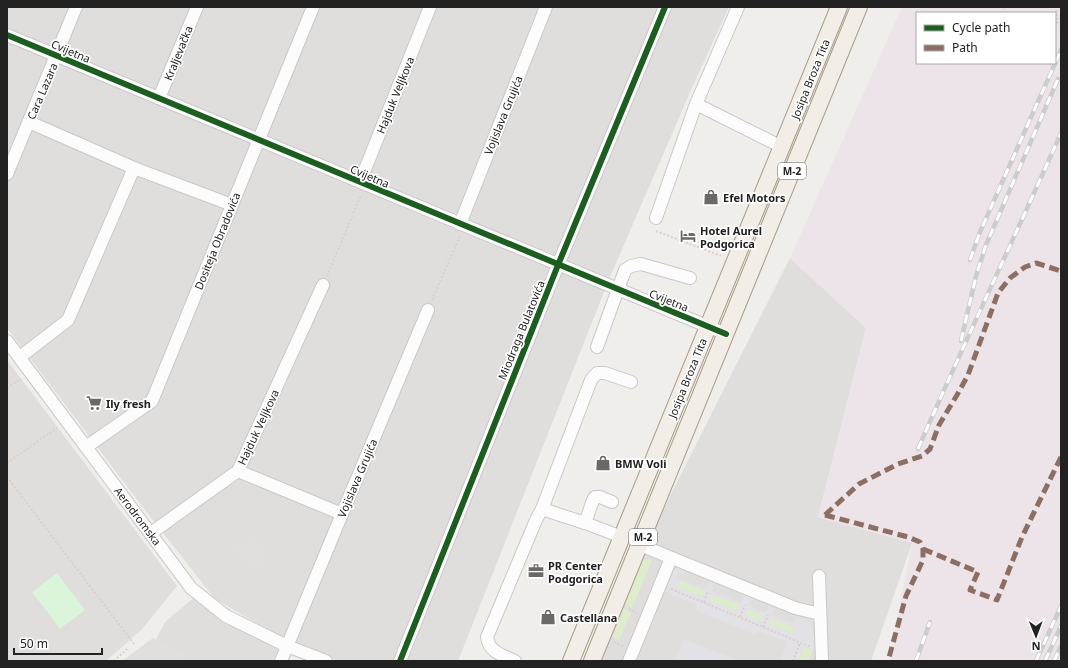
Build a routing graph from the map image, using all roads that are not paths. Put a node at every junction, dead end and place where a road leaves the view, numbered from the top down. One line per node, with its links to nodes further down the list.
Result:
1 (76, 7): 11 (street, Cara Lazara)
2 (197, 7): 12 (street, Kraljevačka)
3 (313, 7): 15 (street, Dositeja Obradovića)
4 (430, 7): 19 (street, Hajduk Veljkova)
5 (546, 7): 22 (street, Vojislava Grujića)
6 (665, 7): 23 (street, Miodraga Bulatovića)
7 (738, 7): 13 (street)
8 (839, 7): 16 (main road, Josipa Broza Tita / M-2)
9 (859, 7): 29 (main road, Josipa Broza Tita / M-2)
10 (7, 35): 11 (street, Cvijetna)
11 (57, 56): 12 (street, Cvijetna); 14 (street, Cara Lazara)
12 (159, 98): 15 (street, Cvijetna)
13 (696, 104): 16 (street); 21 (street)
14 (29, 122): 17 (street); 18 (street, Cara Lazara)
15 (258, 140): 19 (street, Cvijetna); 20 (street, Dositeja Obradovića)
16 (782, 147): 28 (main road, Josipa Broza Tita / M-2)
17 (134, 168): 20 (street); 32 (street)
18 (7, 174)
19 (363, 183): 22 (street, Cvijetna)
20 (232, 205): 34 (street, Dositeja Obradovića)
21 (656, 218)
22 (462, 225): 23 (street, Cvijetna)
23 (558, 265): 26 (street, Cvijetna); 50 (street, Miodraga Bulatovića)
24 (690, 278): 26 (street)
25 (323, 285): 35 (street, Hajduk Veljkova)
26 (618, 290): 28 (street, Cvijetna); 31 (street)
27 (428, 310): 38 (street, Vojislava Grujića)
28 (708, 327): 29 (street, Cvijetna); 41 (main road, Josipa Broza Tita / M-2)
29 (726, 334): 42 (main road, Josipa Broza Tita / M-2)
30 (7, 341): 32 (street, Aerodromska)
31 (597, 346)
32 (20, 357): 34 (street, Aerodromska)
33 (631, 382): 37 (street)
34 (86, 447): 40 (street, Aerodromska)
35 (238, 471): 38 (street); 40 (street, Hajduk Veljkova)
36 (612, 502): 39 (street)
37 (542, 509): 39 (street); 51 (street)
38 (342, 514): 46 (street, Vojislava Grujića)
39 (585, 522): 41 (street)
40 (151, 533): 46 (street, Aerodromska)
41 (622, 537): 52 (main road, Josipa Broza Tita / M-2)
42 (640, 545): 43 (street); 53 (main road, Josipa Broza Tita / M-2)
43 (671, 558): 45 (street); 54 (street)
44 (819, 576): 45 (street)
45 (820, 614): 47 (street)
46 (287, 646): 48 (street); 49 (street, Aerodromska)
47 (821, 660)
48 (282, 661)
49 (326, 661)
50 (400, 661)
51 (515, 661)
52 (571, 661)
53 (592, 661)
54 (629, 661)

